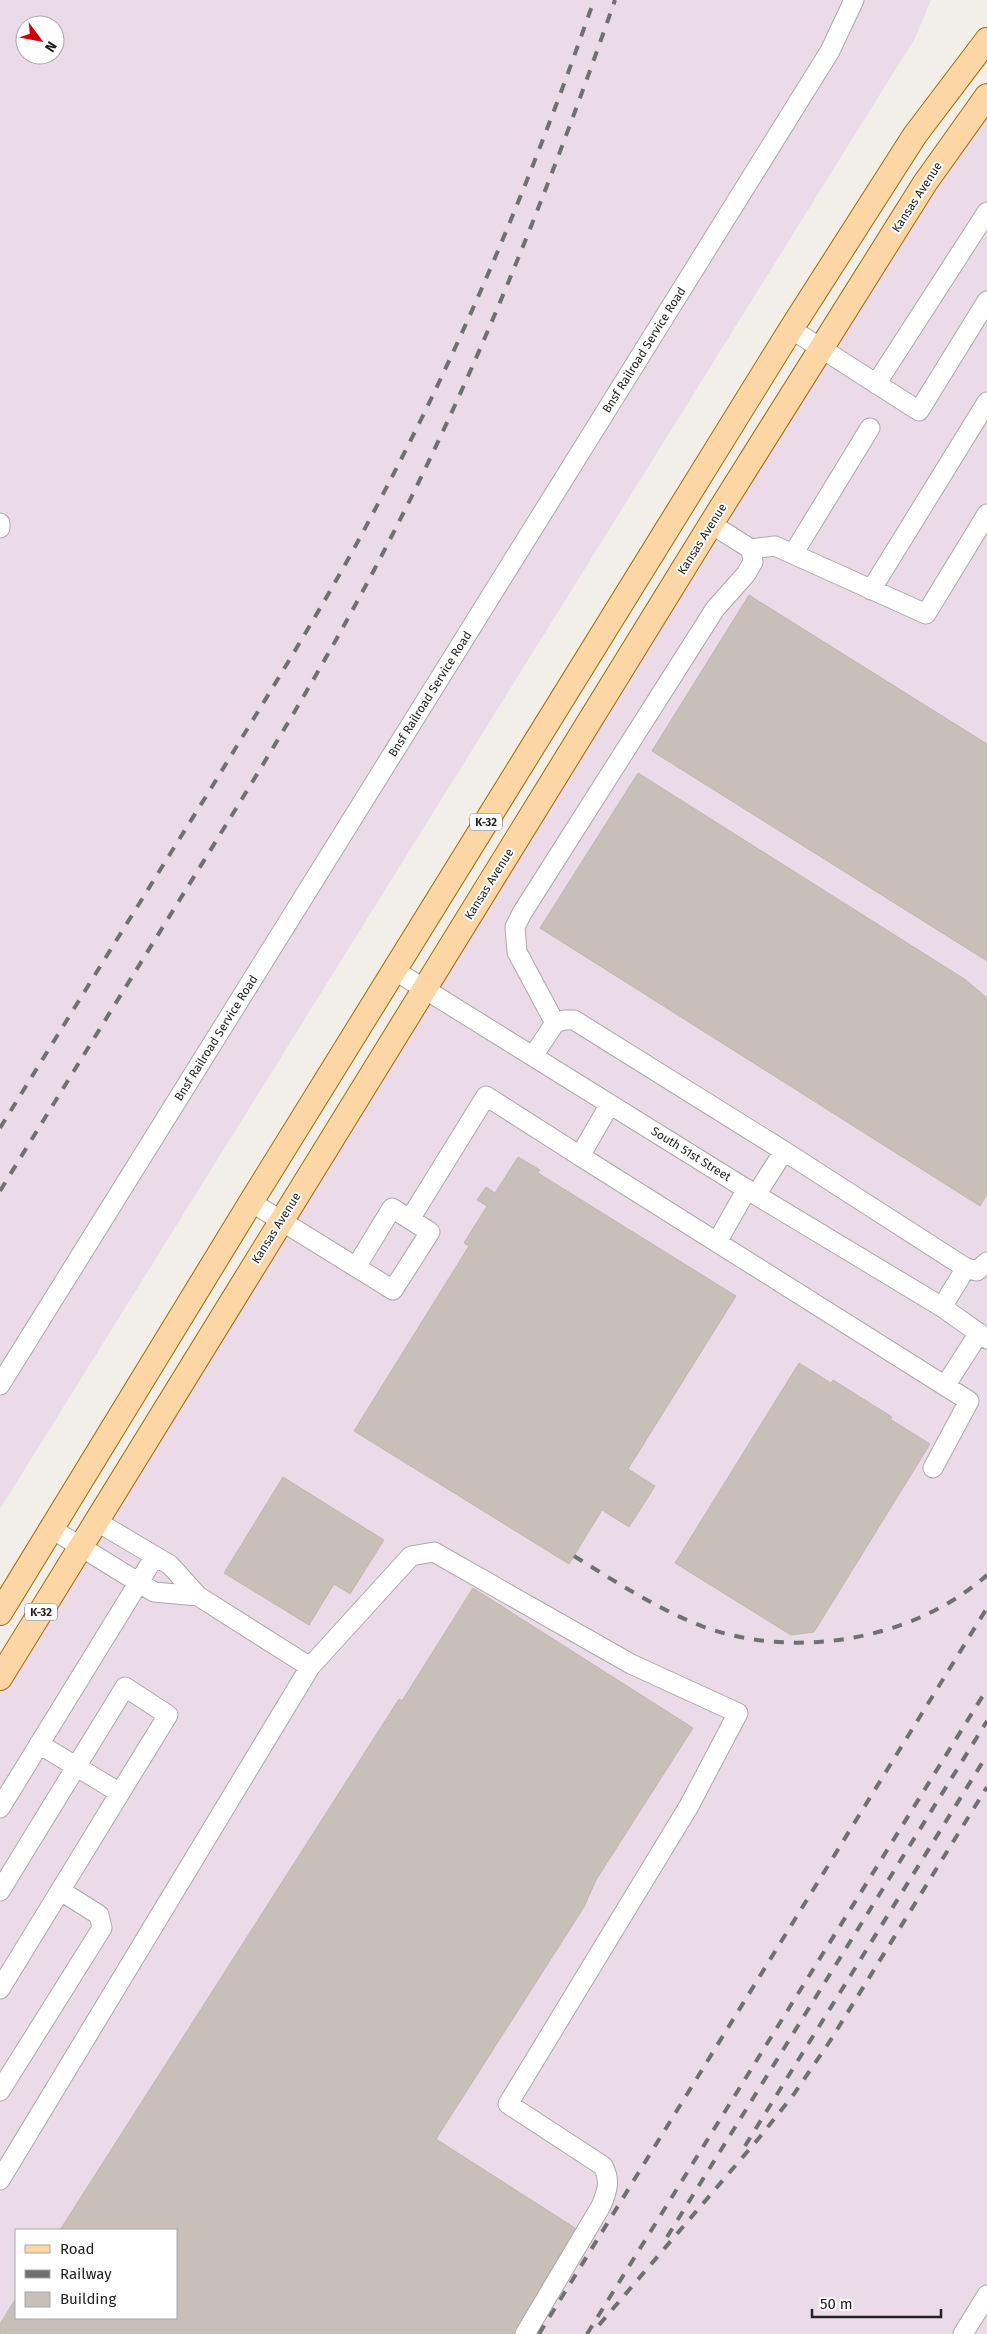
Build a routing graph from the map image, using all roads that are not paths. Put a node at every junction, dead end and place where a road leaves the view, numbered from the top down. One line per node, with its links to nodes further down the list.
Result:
1 (854, 0): 35 (street, Bnsf Railroad Service Road)
2 (987, 40): 6 (main road, K-32)
3 (987, 96): 7 (main road, Kansas Avenue / K-32)
4 (987, 212): 8 (street)
5 (987, 301): 8 (street)
6 (791, 329): 7 (street); 18 (main road, K-32)
7 (821, 348): 8 (street); 13 (main road, Kansas Avenue / K-32)
8 (876, 384)
9 (987, 402): 17 (street)
10 (870, 428): 16 (street)
11 (987, 514): 17 (street)
12 (0, 523): 14 (street)
13 (711, 524): 15 (street); 19 (main road, Kansas Avenue / K-32)
14 (0, 528)
15 (751, 549): 16 (street); 20 (street)
16 (793, 554): 17 (street)
17 (871, 590)
18 (394, 970): 19 (street, South 51st Street); 26 (main road, K-32)
19 (424, 988): 21 (street, South 51st Street); 28 (main road, Kansas Avenue / K-32)
20 (555, 1023): 21 (street); 23 (street)
21 (533, 1056): 22 (street, South 51st Street)
22 (610, 1104): 24 (street); 25 (street, South 51st Street)
23 (784, 1151): 25 (street); 32 (street)
24 (580, 1156): 27 (street); 29 (street)
25 (752, 1192): 29 (street); 33 (street, South 51st Street)
26 (251, 1202): 28 (street); 39 (main road, K-32)
27 (410, 1219): 31 (street); 31 (street)
28 (281, 1220): 31 (street); 38 (main road, Kansas Avenue / K-32)
29 (717, 1242): 36 (street)
30 (987, 1262): 32 (street)
31 (356, 1267)
32 (966, 1268): 33 (street)
33 (942, 1307): 34 (street, South 51st Street)
34 (983, 1336): 36 (street)
35 (0, 1385)
36 (945, 1386): 37 (street)
37 (932, 1468)
38 (96, 1521): 40 (main road, Kansas Avenue / K-32); 41 (street)
39 (52, 1529): 40 (street); 44 (main road, K-32)
40 (81, 1547): 42 (street); 46 (main road, Kansas Avenue / K-32)
41 (155, 1556): 42 (street); 43 (street)
42 (139, 1583): 43 (street); 47 (street)
43 (198, 1596): 45 (street)
44 (0, 1613)
45 (310, 1667): 55 (street); 57 (street)
46 (0, 1678)
47 (39, 1744): 48 (street); 50 (street)
48 (76, 1767): 49 (street); 49 (street); 52 (street)
49 (120, 1793): 51 (street)
50 (0, 1808)
51 (61, 1891): 53 (street); 54 (street)
52 (0, 1892)
53 (0, 1989)
54 (0, 2091)
55 (0, 2180)
56 (987, 2294): 58 (street)
57 (525, 2334)
58 (963, 2334)

